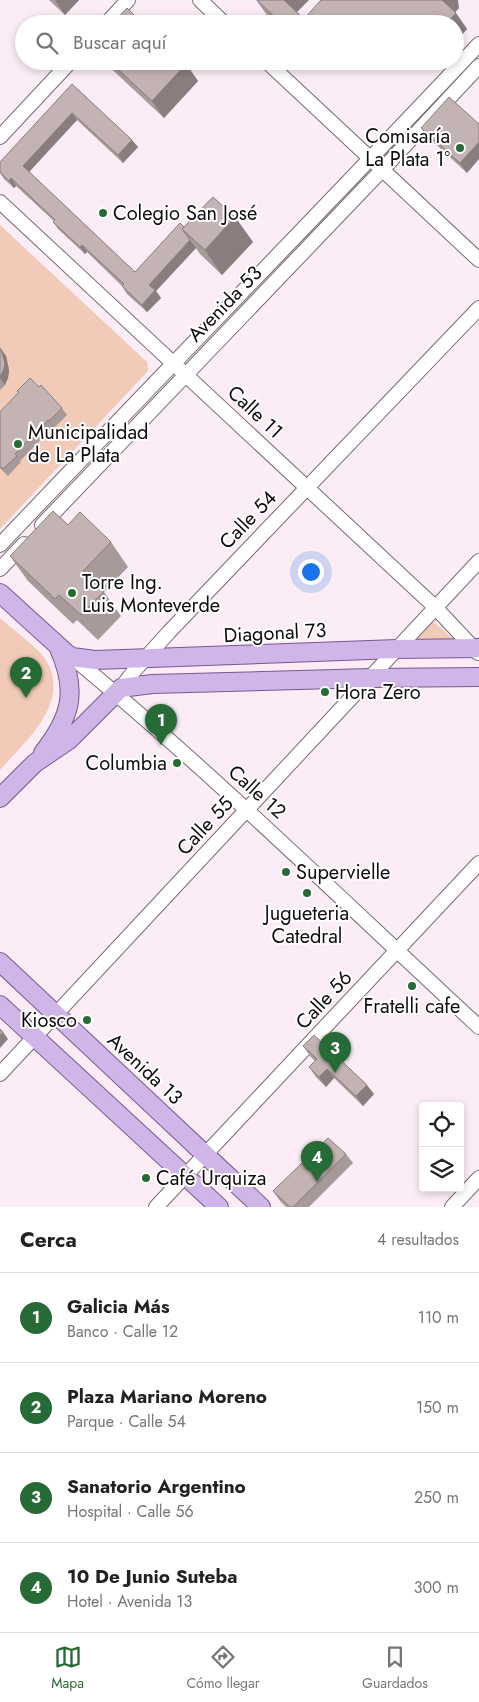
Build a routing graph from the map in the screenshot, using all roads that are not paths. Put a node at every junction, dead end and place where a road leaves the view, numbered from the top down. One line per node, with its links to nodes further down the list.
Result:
1 (128, 0): 3 (street)
2 (200, 0): 4 (street)
3 (114, 15)
4 (216, 15)
5 (479, 44): 6 (street, Avenida 53)
6 (464, 60)
7 (479, 66): 13 (street, Avenida 53)
8 (63, 70): 11 (street)
9 (276, 70): 12 (street)
10 (455, 70): 12 (street, Avenida 53)
11 (0, 138)
12 (371, 160): 13 (street); 17 (street, Avenida 53)
13 (382, 170): 15 (street); 18 (street, Avenida 53)
14 (0, 202): 17 (street, Calle 11)
15 (479, 260)
16 (479, 308): 19 (street, Calle 54)
17 (173, 363): 18 (street, Calle 11); 20 (street, Avenida 53)
18 (185, 374): 19 (street, Calle 11); 22 (street, Avenida 53)
19 (306, 489): 24 (street, Calle 11); 29 (street, Calle 54)
20 (0, 544)
21 (479, 561): 24 (street, Calle 55)
22 (0, 569)
23 (0, 593): 25 (main road, Calle 12)
24 (435, 607): 26 (street, Calle 55); 27 (street, Calle 11)
25 (58, 646): 28 (main road, Calle 12); 33 (main road)
26 (397, 649): 27 (main road, Diagonal 73); 29 (main road, Diagonal 73); 31 (street, Calle 55)
27 (477, 650)
28 (72, 657): 29 (main road, Diagonal 73); 32 (street, Calle 12)
29 (144, 660): 32 (street, Calle 54)
30 (479, 677): 31 (main road)
31 (371, 678): 32 (main road); 35 (street, Calle 55)
32 (118, 690): 33 (main road, Calle 54); 35 (street, Calle 12)
33 (35, 763): 34 (main road, Calle 54)
34 (0, 798)
35 (247, 811): 37 (street, Calle 12); 40 (street, Calle 55)
36 (479, 863): 37 (street, Calle 56)
37 (397, 951): 41 (street, Calle 12); 44 (street, Calle 56)
38 (0, 962): 40 (main road, Avenida 13)
39 (0, 1005): 42 (main road)
40 (56, 1014): 42 (street, Calle 55); 44 (main road, Avenida 13)
41 (479, 1028)
42 (34, 1037): 43 (street, Calle 55); 45 (main road)
43 (0, 1074)
44 (206, 1154): 45 (street, Calle 56); 49 (main road, Avenida 13)
45 (185, 1176): 47 (street, Calle 56); 48 (main road)
46 (479, 1178): 50 (street)
47 (156, 1207)
48 (219, 1207)
49 (261, 1207)
50 (452, 1207)

